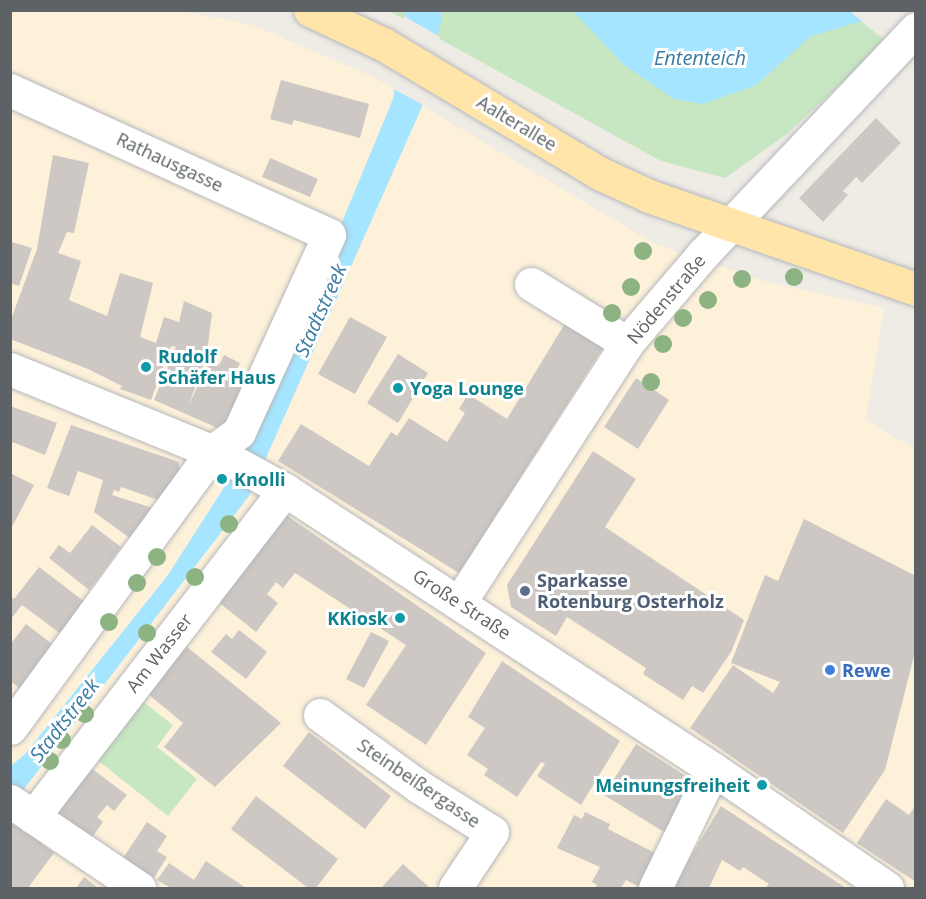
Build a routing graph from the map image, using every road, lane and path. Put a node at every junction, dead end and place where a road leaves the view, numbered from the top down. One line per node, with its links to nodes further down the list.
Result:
1 (310, 10): 4 (main road, Aalterallee)
2 (915, 29): 4 (street, Nödenstraße)
3 (10, 90): 9 (street, Rathausgasse)
4 (729, 226): 6 (main road, Aalterallee); 7 (street, Nödenstraße)
5 (531, 284): 7 (street)
6 (915, 289)
7 (627, 343): 11 (street, Nödenstraße)
8 (10, 369): 9 (street, Große Straße)
9 (217, 453): 10 (street, Große Straße); 13 (street)
10 (276, 485): 11 (street, Große Straße); 15 (street, Am Wasser)
11 (459, 603): 14 (street, Große Straße)
12 (320, 715): 17 (street, Steinbeißergasse)
13 (10, 728)
14 (713, 769): 18 (street); 19 (street, Große Straße)
15 (22, 809): 16 (street)
16 (139, 888)
17 (455, 888)
18 (655, 888)
19 (887, 888)

